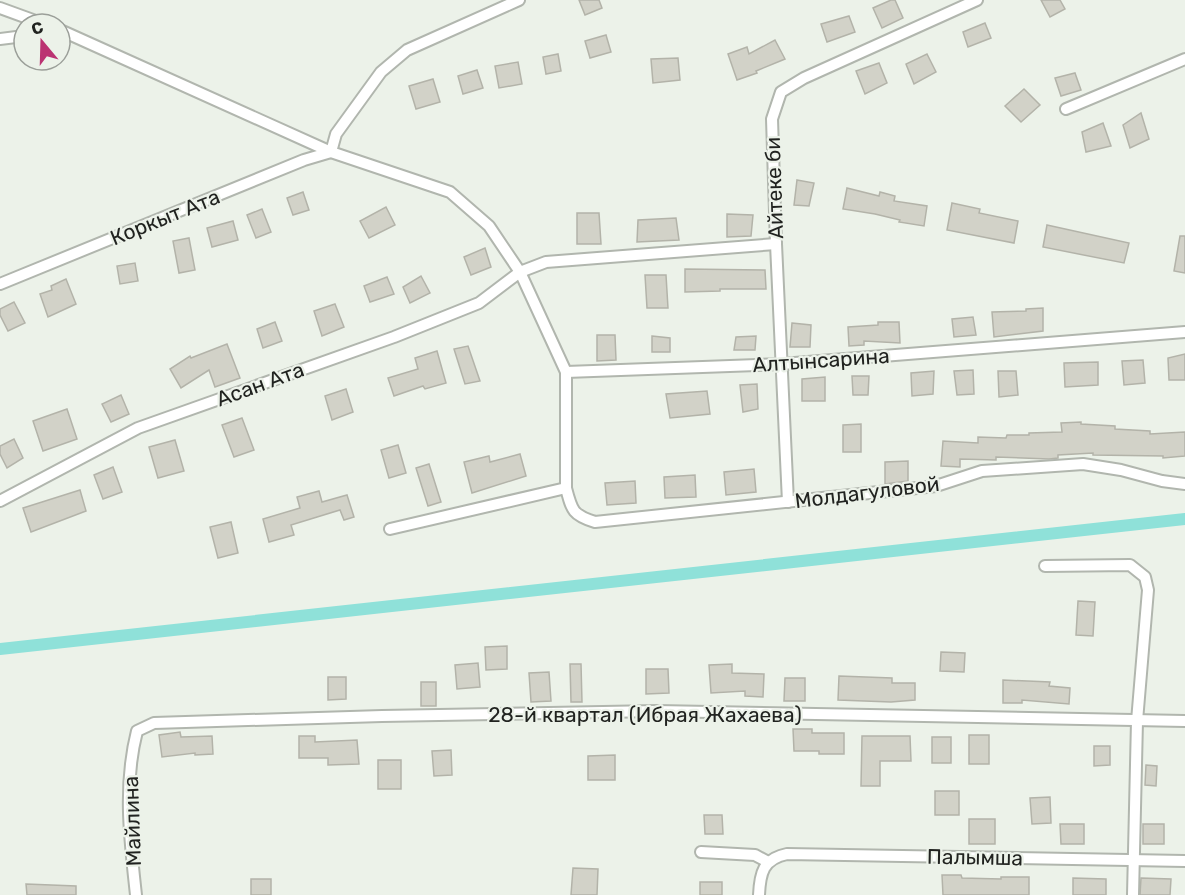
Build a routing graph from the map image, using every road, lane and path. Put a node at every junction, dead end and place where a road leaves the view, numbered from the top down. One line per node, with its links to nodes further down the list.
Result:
1 (519, 0): 6 (street)
2 (977, 0): 7 (street, Айтеке би)
3 (72, 36): 6 (street)
4 (1185, 59): 5 (street)
5 (1066, 109)
6 (331, 152): 8 (street); 9 (street, Коркыт Ата)
7 (776, 244): 8 (street); 11 (street, Айтеке би)
8 (520, 272): 12 (street); 15 (street, Асан Ата)
9 (0, 284)
10 (1185, 332): 11 (street, Алтынсарина)
11 (782, 364): 12 (street, Алтынсарина); 16 (street, Айтеке би)
12 (566, 372): 14 (street, Молдагуловой)
13 (1185, 484): 16 (street, Молдагуловой)
14 (566, 488): 16 (street, Молдагуловой); 17 (street)
15 (0, 501)
16 (788, 502)
17 (390, 529)
18 (1046, 566): 19 (street)
19 (1137, 721): 20 (street); 21 (street, 28-й квартал (Ибрая Жахаева)); 23 (street)
20 (1185, 721)
21 (154, 723): 26 (street, Майлина)
22 (701, 852): 25 (street)
23 (1133, 860): 24 (street, Палымша); 25 (street, Палымша); 28 (street)
24 (1185, 861)
25 (768, 862): 27 (street)
26 (136, 895)
27 (759, 895)
28 (1133, 895)

